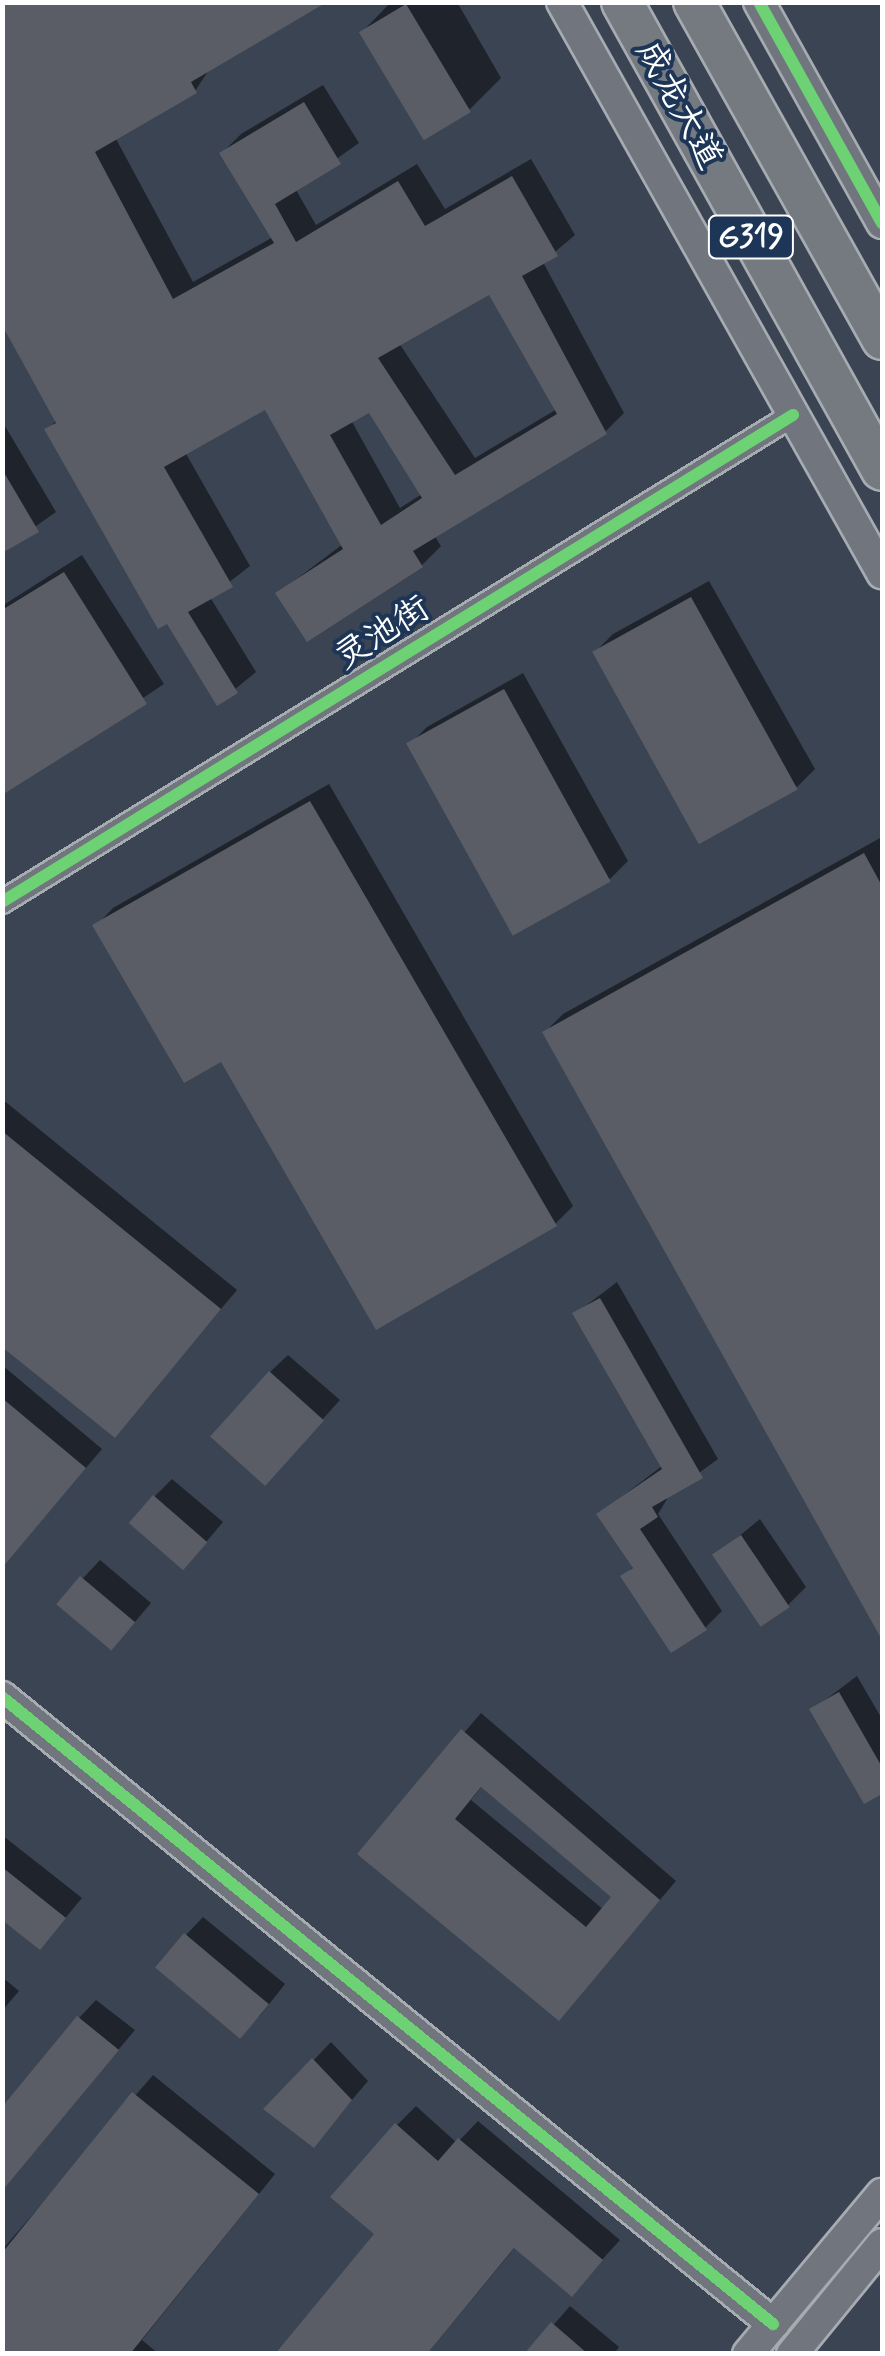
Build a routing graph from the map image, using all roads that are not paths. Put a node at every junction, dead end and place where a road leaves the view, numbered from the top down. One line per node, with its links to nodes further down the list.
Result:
1 (562, 2): 7 (street)
2 (622, 2): 8 (highway, 成龙大道 / G319)
3 (694, 2): 6 (highway, 成龙大道 / G319)
4 (760, 2): 5 (street)
5 (882, 223)
6 (882, 339)
7 (793, 415): 9 (street); 10 (street, 灵池街)
8 (882, 470)
9 (882, 573)
10 (2, 902)
11 (2, 1697): 14 (street)
12 (882, 2194): 14 (street)
13 (882, 2244): 16 (street)
14 (772, 2324): 15 (street)
15 (748, 2354)
16 (792, 2354)

